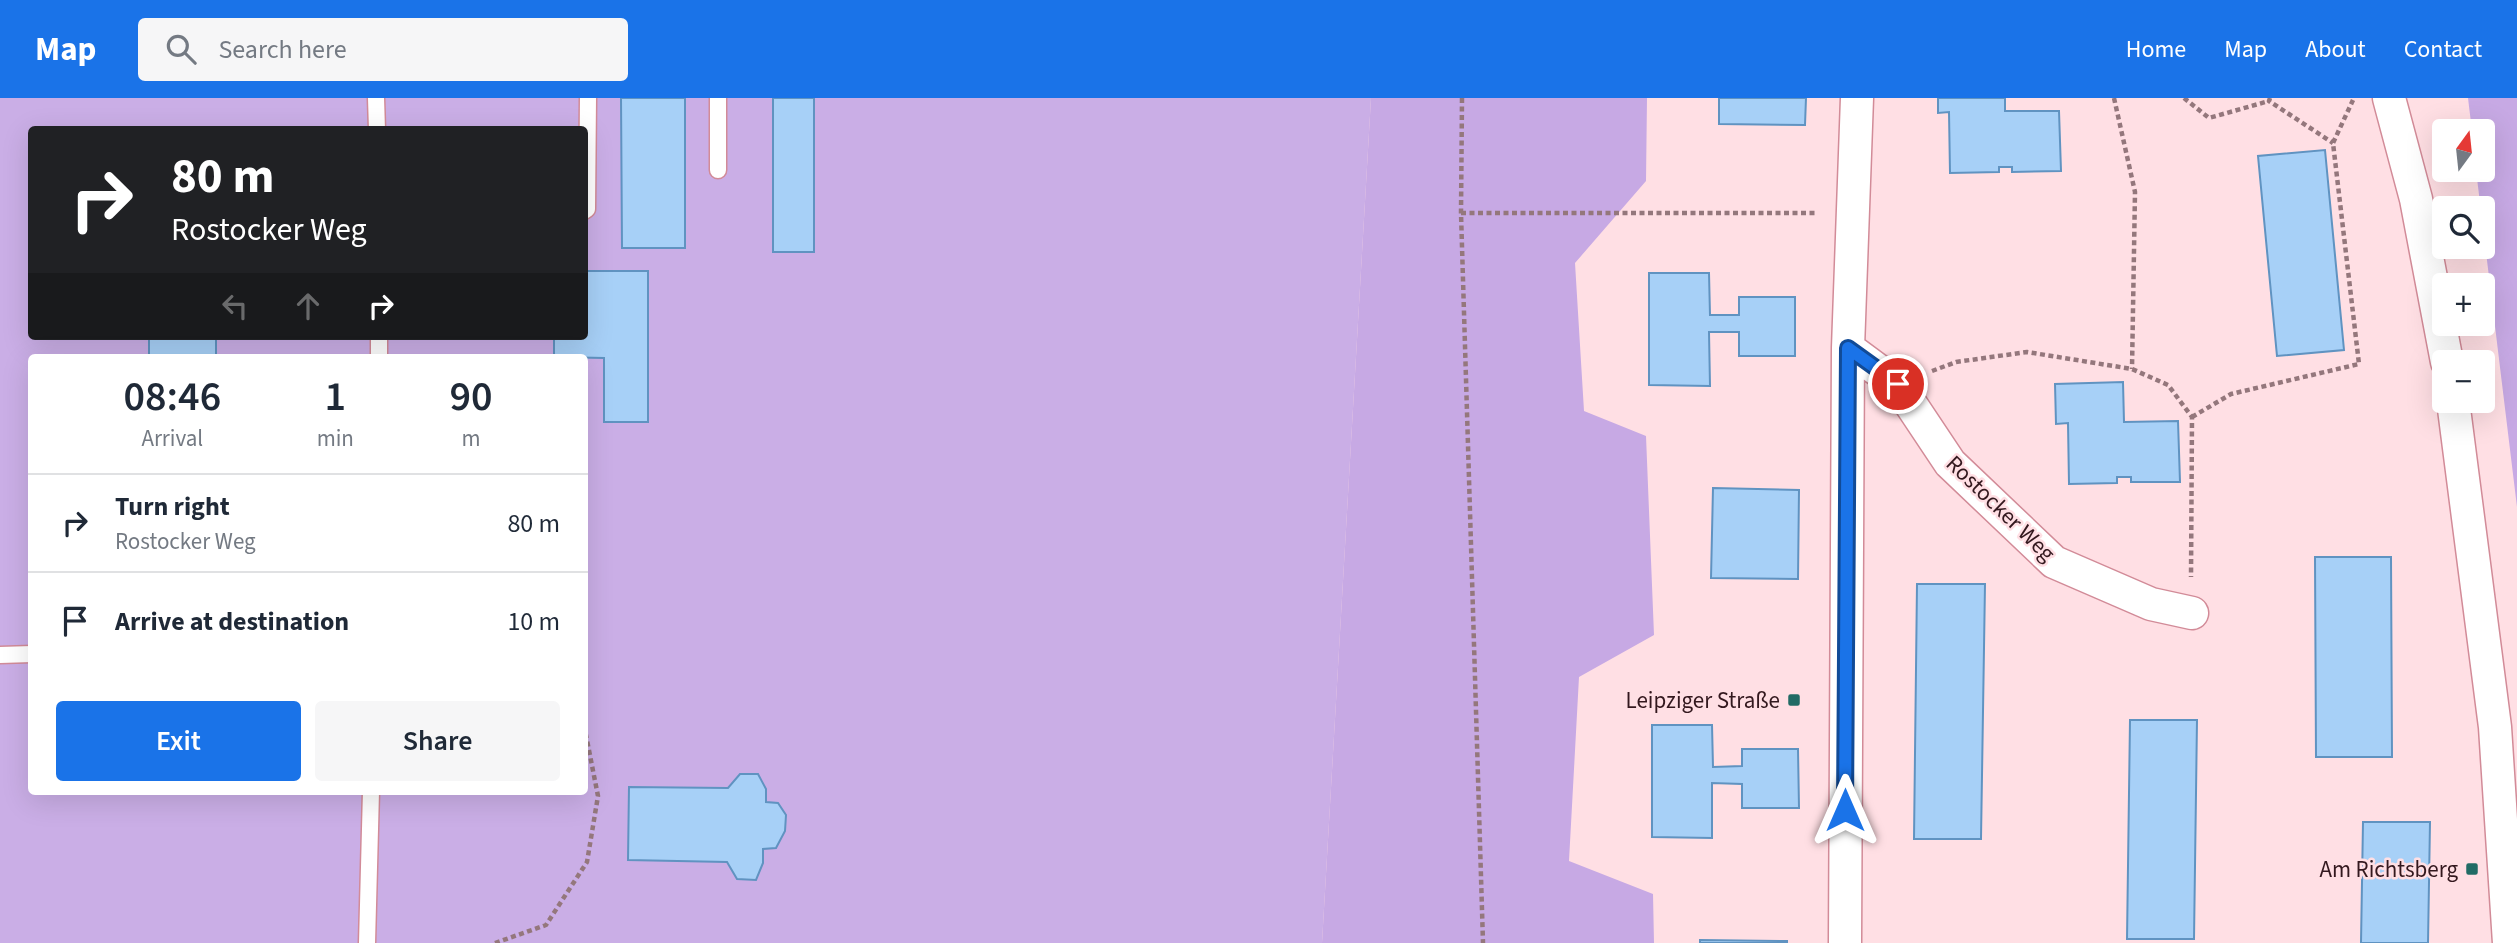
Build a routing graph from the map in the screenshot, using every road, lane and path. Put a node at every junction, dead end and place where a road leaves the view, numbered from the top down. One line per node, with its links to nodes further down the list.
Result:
1 (376, 98): 11 (lane)
2 (588, 98): 12 (lane)
3 (718, 98): 14 (lane)
4 (1462, 98): 16 (path)
5 (1857, 98): 15 (street)
6 (2114, 98): 19 (path)
7 (2184, 98): 9 (path)
8 (2389, 98): 18 (street)
9 (2270, 99): 13 (path)
10 (2352, 100): 13 (path)
11 (377, 126)
12 (588, 126)
13 (2333, 143): 22 (path)
14 (718, 170)
15 (1853, 213): 16 (path); 17 (street)
16 (1461, 214): 31 (path)
17 (1848, 348): 20 (street, Rostocker Weg); 32 (street)
18 (2445, 350)
19 (2132, 369): 20 (path); 22 (path)
20 (1898, 384): 24 (street, Rostocker Weg)
21 (2455, 413): 33 (street)
22 (2192, 417): 23 (path)
23 (2191, 555)
24 (2192, 612)
25 (28, 654): 26 (lane)
26 (0, 655)
27 (588, 745): 30 (path)
28 (371, 795): 29 (lane)
29 (367, 943)
30 (495, 943)
31 (1483, 943)
32 (1846, 943)
33 (2510, 943)

